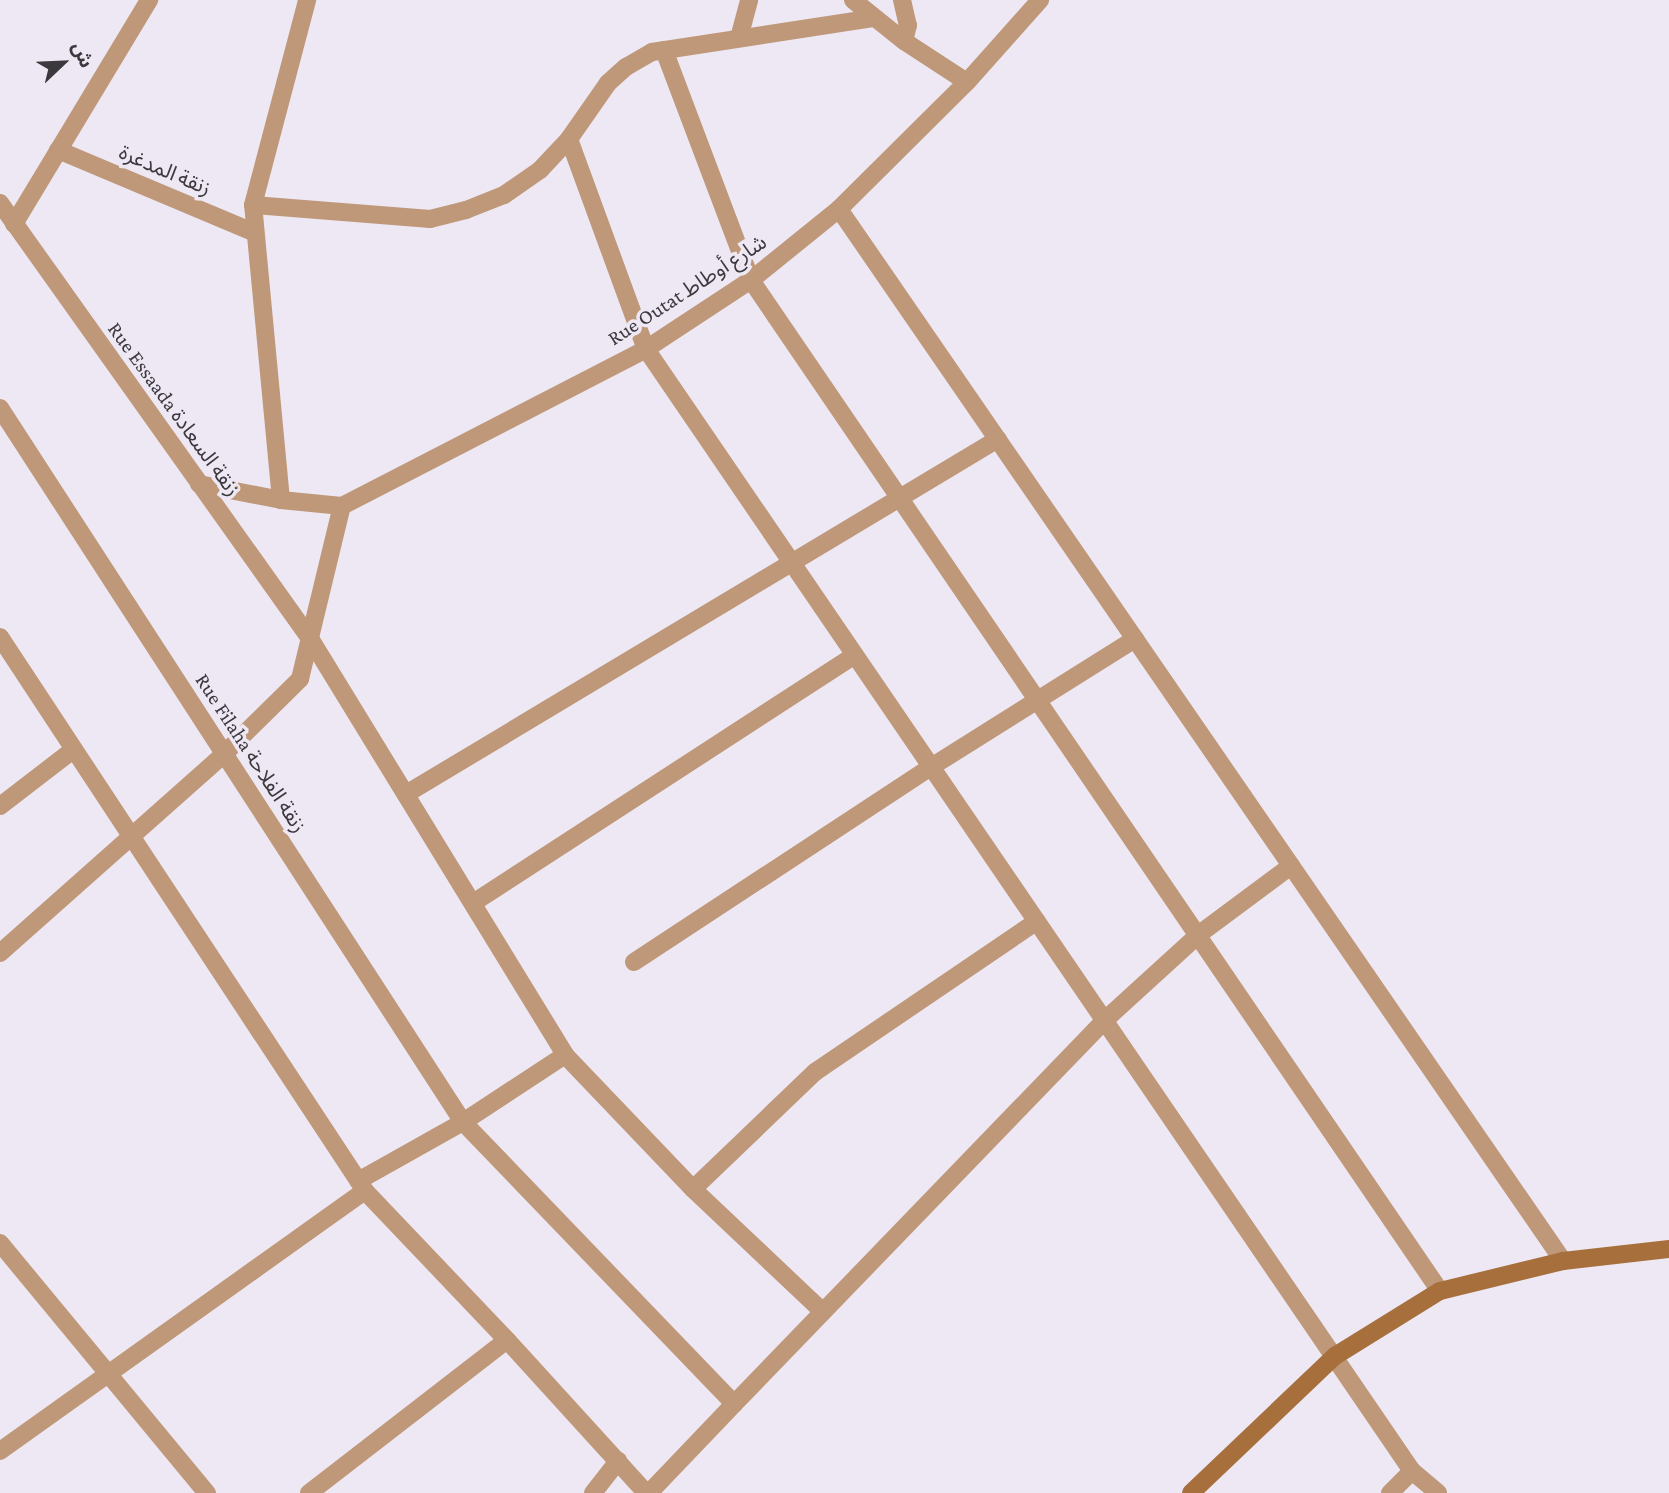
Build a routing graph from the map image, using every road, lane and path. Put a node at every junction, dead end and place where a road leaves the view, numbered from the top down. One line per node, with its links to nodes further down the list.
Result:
1 (149, 0): 13 (street)
2 (307, 0): 15 (street)
3 (749, 0): 8 (street)
4 (853, 0): 7 (street)
5 (902, 0): 9 (street)
6 (1040, 0): 11 (street, Rue Outat شارع أوطاط)
7 (874, 18): 8 (street); 9 (street)
8 (738, 38): 10 (street)
9 (904, 41): 11 (street)
10 (664, 50): 12 (street); 19 (street)
11 (967, 82): 16 (street, Rue Outat شارع أوطاط)
12 (569, 139): 15 (street); 20 (street)
13 (58, 150): 17 (street); 18 (street, زنقة المدغرة)
14 (0, 203): 17 (street, Rue Essaada زنقة السعادة)
15 (253, 205): 18 (street)
16 (839, 209): 19 (street, Rue Outat شارع أوطاط); 22 (street)
17 (14, 224): 23 (street, Rue Essaada زنقة السعادة)
18 (254, 232): 25 (street)
19 (751, 280): 20 (street, Rue Outat شارع أوطاط); 24 (street)
20 (646, 349): 26 (street, Rue Outat شارع أوطاط); 27 (street)
21 (0, 408): 34 (street, Rue Filaha زنقة الفلاحة)
22 (998, 439): 24 (street); 29 (street)
23 (199, 484): 25 (street); 30 (street, Rue Essaada زنقة السعادة)
24 (900, 498): 27 (street); 32 (street)
25 (281, 500): 26 (street)
26 (342, 506): 30 (street)
27 (792, 562): 31 (street); 36 (street)
28 (0, 638): 33 (street)
29 (1135, 639): 32 (street); 39 (street)
30 (311, 640): 34 (street); 36 (street, Rue Essaada زنقة السعادة)
31 (855, 655): 35 (street); 40 (street)
32 (1038, 700): 35 (street); 42 (street)
33 (73, 751): 37 (street); 38 (street)
34 (224, 754): 38 (street); 47 (street, Rue Filaha زنقة الفلاحة)
35 (931, 767): 41 (street); 44 (street)
36 (406, 794): 40 (street, Rue Essaada زنقة السعادة)
37 (0, 806)
38 (129, 838): 43 (street); 48 (street)
39 (1291, 866): 42 (street); 52 (street)
40 (473, 903): 46 (street, Rue Essaada زنقة السعادة)
41 (1037, 921): 45 (street); 49 (street)
42 (1198, 935): 45 (street); 53 (street)
43 (0, 953)
44 (635, 962)
45 (1105, 1020): 54 (street); 56 (street)
46 (565, 1055): 47 (street); 49 (street, Rue Essaada زنقة السعادة)
47 (463, 1122): 48 (street); 58 (street, Rue Filaha زنقة الفلاحة)
48 (361, 1186): 55 (street); 57 (street)
49 (693, 1189): 54 (street, Rue Essaada زنقة السعادة)
50 (0, 1244): 57 (street)
51 (1669, 1249): 52 (street)
52 (1563, 1261): 53 (street)
53 (1440, 1291): 56 (street)
54 (822, 1311): 58 (street)
55 (507, 1340): 60 (street); 63 (street)
56 (1335, 1356): 61 (street); 66 (street)
57 (109, 1375): 59 (street); 62 (street)
58 (734, 1404): 65 (street)
59 (0, 1451)
60 (618, 1461): 64 (street); 65 (street)
61 (1412, 1471): 67 (street); 68 (street)
62 (207, 1493)
63 (309, 1493)
64 (593, 1493)
65 (647, 1493)
66 (1191, 1493)
67 (1390, 1493)
68 (1438, 1493)

